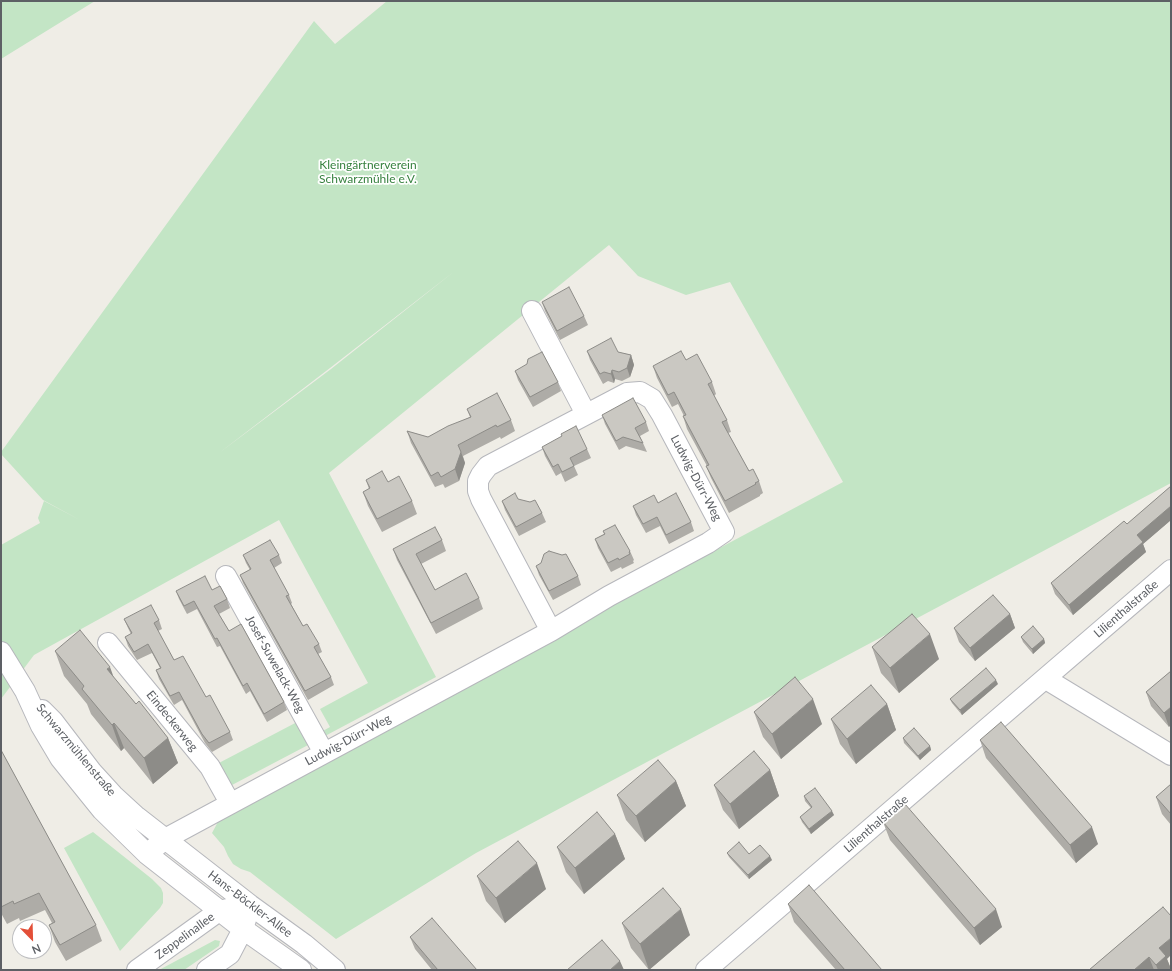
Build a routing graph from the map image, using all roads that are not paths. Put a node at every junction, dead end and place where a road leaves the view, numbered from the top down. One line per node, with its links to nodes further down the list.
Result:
1 (532, 311): 2 (street)
2 (586, 414): 5 (street, Ludwig-Dürr-Weg); 5 (street, Ludwig-Dürr-Weg)
3 (1171, 570): 8 (street, Lilienthalstraße)
4 (226, 576): 10 (street, Josef-Suwelack-Weg)
5 (551, 631): 10 (street, Ludwig-Dürr-Weg)
6 (108, 643): 12 (street, Eindeckerweg)
7 (1, 652): 9 (street, Schwarzmühlenstraße)
8 (1046, 679): 11 (street); 22 (street, Lilienthalstraße)
9 (26, 691): 13 (street, Schwarzmühlenstraße); 14 (street, Schwarzmühlenstraße)
10 (324, 753): 12 (street, Ludwig-Dürr-Weg)
11 (1171, 755)
12 (230, 803): 13 (street, Ludwig-Dürr-Weg)
13 (165, 839): 14 (street, Ludwig-Dürr-Weg); 15 (street, Hans-Böckler-Allee)
14 (147, 854): 16 (street, Hans-Böckler-Allee)
15 (250, 905): 16 (street, Zeppelinallee); 17 (street); 21 (street, Hans-Böckler-Allee)
16 (219, 911): 17 (street, Hans-Böckler-Allee); 18 (street, Zeppelinallee)
17 (243, 929): 19 (street); 20 (street, Hans-Böckler-Allee)
18 (137, 970)
19 (207, 970)
20 (301, 970)
21 (335, 970)
22 (706, 970)

